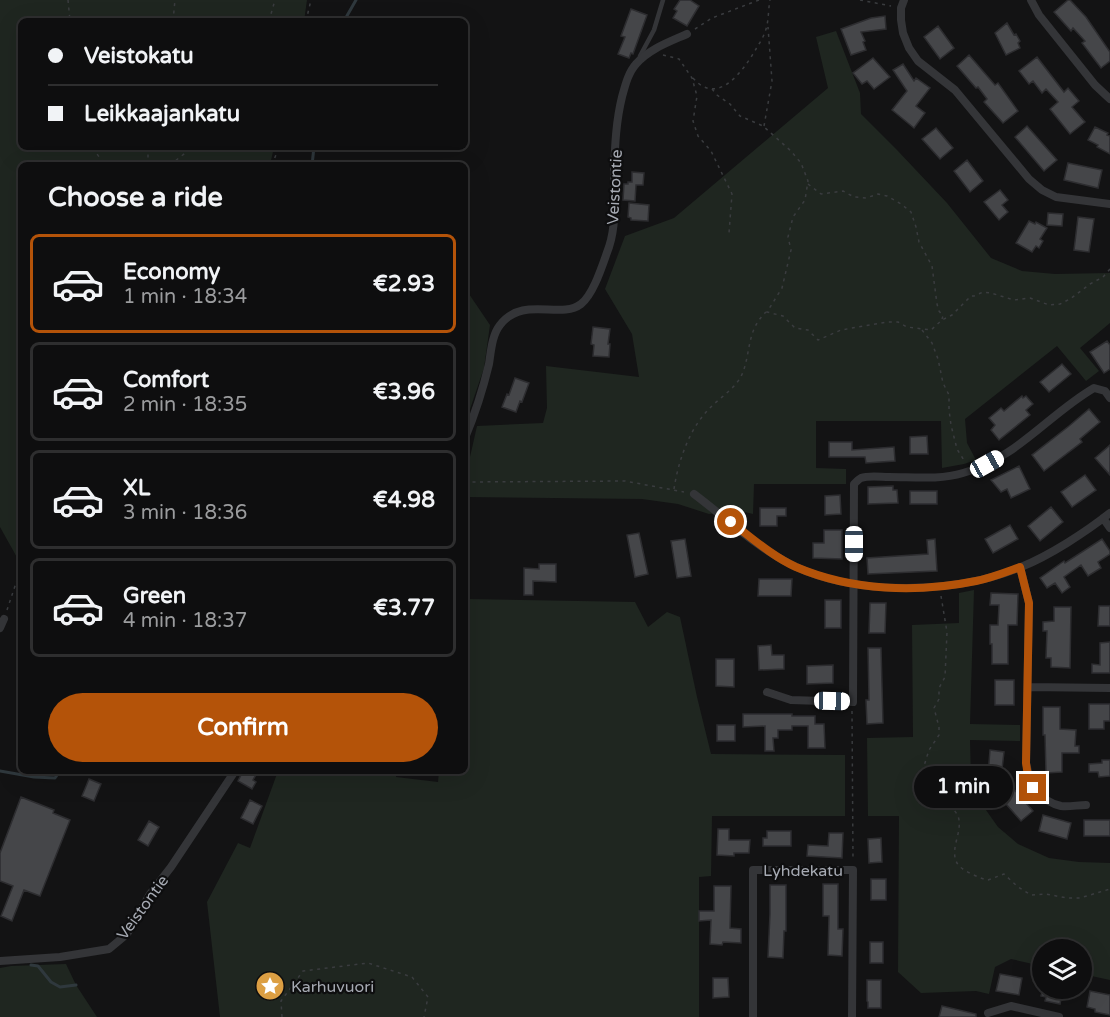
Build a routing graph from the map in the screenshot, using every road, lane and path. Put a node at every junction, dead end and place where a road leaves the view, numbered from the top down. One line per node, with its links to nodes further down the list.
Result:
1 (68, 0): 11 (path)
2 (175, 0): 12 (path)
3 (275, 0): 13 (path)
4 (311, 0): 14 (path)
5 (663, 0): 18 (lane)
6 (759, 0): 16 (path)
7 (770, 0): 15 (path)
8 (860, 0): 10 (path)
9 (1031, 0): 21 (street)
10 (902, 4): 26 (street)
11 (70, 18)
12 (173, 18)
13 (270, 18)
14 (307, 18)
15 (767, 23): 20 (path); 22 (path)
16 (687, 34): 18 (street)
17 (657, 54): 19 (path)
18 (636, 64): 33 (street, Veistontie)
19 (692, 78): 20 (path); 27 (path)
20 (712, 89): 22 (path)
21 (1110, 99)
22 (764, 127): 25 (path)
23 (189, 150): 24 (path)
24 (174, 162)
25 (808, 184): 29 (path); 30 (path)
26 (1110, 204)
27 (729, 233)
28 (1110, 269): 30 (path)
29 (767, 312): 31 (path); 36 (path)
30 (942, 320): 31 (path)
31 (922, 329): 34 (path)
32 (1110, 398): 34 (street)
33 (468, 430)
34 (968, 471): 42 (street)
35 (468, 482): 36 (path)
36 (674, 490): 37 (path)
37 (694, 494): 42 (street)
38 (1107, 516): 39 (street); 40 (street)
39 (1110, 528)
40 (1020, 567): 43 (street); 46 (street)
41 (18, 574): 44 (path)
42 (854, 585): 43 (street); 49 (street)
43 (939, 586): 53 (path)
44 (4, 619): 45 (street)
45 (0, 628)
46 (1028, 687): 47 (street); 51 (street)
47 (1110, 688)
48 (767, 692): 49 (street)
49 (853, 702): 52 (path)
50 (233, 774): 54 (street, Veistontie)
51 (1086, 805)
52 (853, 870): 58 (street, Lyhdekatu); 59 (street, Lyhdekatu)
53 (1110, 889)
54 (0, 961)
55 (988, 1013): 60 (street)
56 (282, 1017): 57 (path)
57 (424, 1017)
58 (753, 1017)
59 (852, 1017)
60 (1059, 1017)

